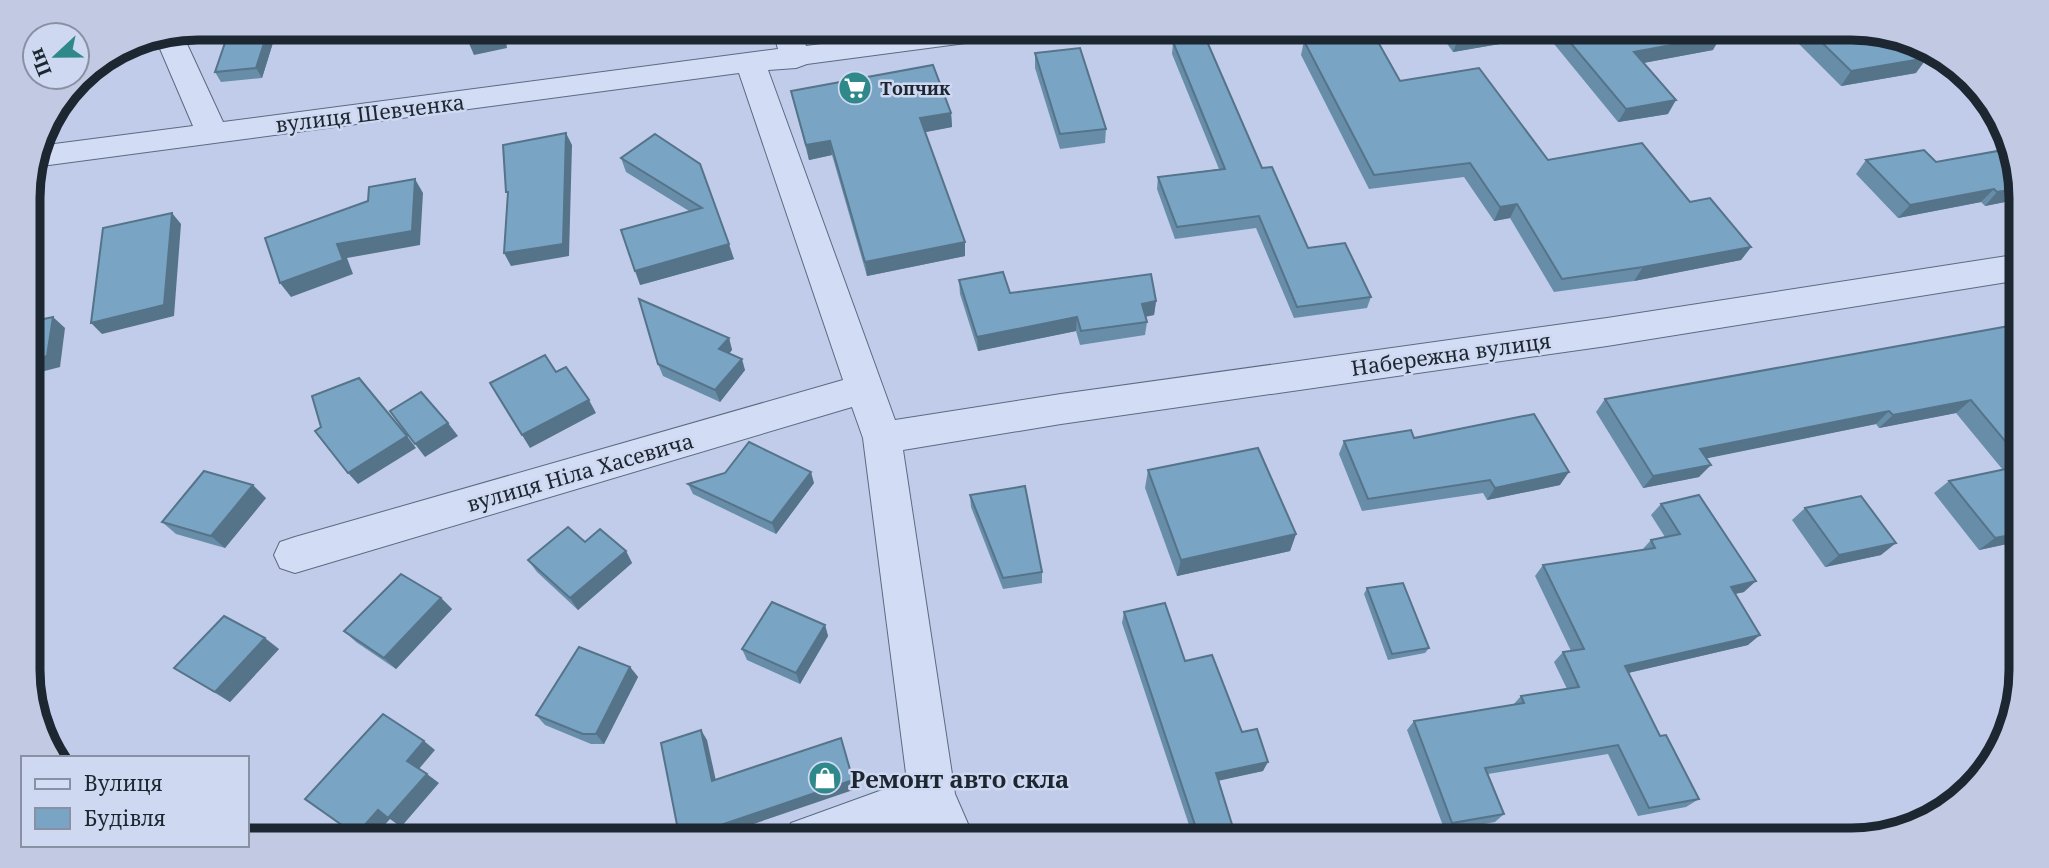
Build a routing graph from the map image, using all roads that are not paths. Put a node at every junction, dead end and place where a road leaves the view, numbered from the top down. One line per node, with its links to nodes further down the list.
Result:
1 (790, 40): 4 (street)
2 (928, 40): 4 (street, вулиця Шевченка)
3 (172, 43): 6 (street)
4 (796, 59): 5 (street, вулиця Шевченка)
5 (751, 64): 6 (street, вулиця Шевченка); 9 (street)
6 (212, 134): 7 (street, вулиця Шевченка)
7 (46, 156)
8 (2009, 269): 10 (street, Набережна вулиця)
9 (864, 389): 10 (street); 11 (street, вулиця Ніла Хасевича)
10 (882, 438): 12 (street)
11 (295, 555)
12 (932, 796): 13 (street); 14 (street)
13 (843, 828)
14 (946, 828)

